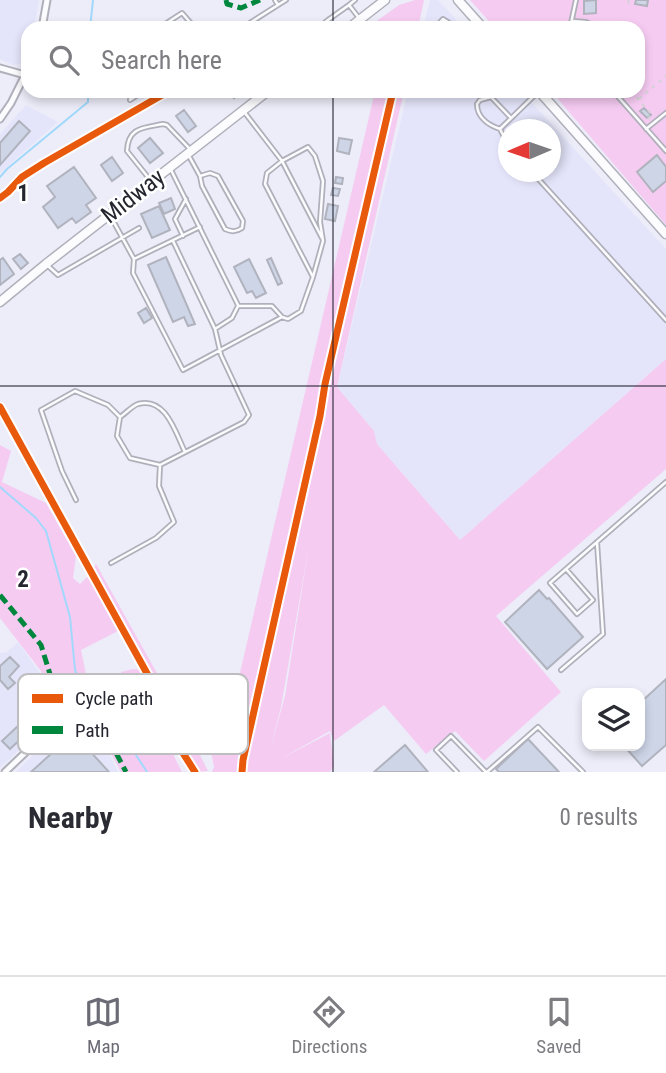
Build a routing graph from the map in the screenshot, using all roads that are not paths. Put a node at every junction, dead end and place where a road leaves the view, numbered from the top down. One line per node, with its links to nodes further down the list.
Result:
1 (47, 0): 12 (street)
2 (275, 0): 8 (lane)
3 (286, 0): 8 (lane)
4 (355, 0): 9 (lane)
5 (385, 0): 10 (main road)
6 (458, 0): 17 (main road)
7 (576, 0): 18 (lane)
8 (278, 5): 15 (lane)
9 (349, 5): 10 (lane); 11 (lane)
10 (360, 19): 16 (main road)
11 (328, 20)
12 (43, 21)
13 (169, 21): 14 (lane)
14 (188, 21)
15 (253, 21)
16 (358, 21)
17 (477, 21)
18 (573, 21)
19 (0, 68): 20 (street)
20 (21, 71)
21 (21, 84): 31 (street)
22 (259, 98): 28 (main road, Midway)
23 (487, 98): 32 (lane)
24 (492, 98): 30 (lane)
25 (532, 98): 30 (lane)
26 (545, 98): 45 (main road)
27 (619, 98): 33 (lane)
28 (243, 111): 35 (main road, Midway); 36 (lane)
29 (666, 113): 33 (lane)
30 (511, 118)
31 (0, 119)
32 (498, 128)
33 (646, 129): 34 (lane)
34 (666, 151)
35 (190, 152): 37 (main road, Midway); 38 (lane); 39 (lane)
36 (282, 160): 49 (lane); 49 (lane); 52 (lane)
37 (170, 167): 39 (main road, Midway); 41 (lane)
38 (200, 176): 38 (lane)
39 (151, 182): 42 (main road, Midway)
40 (541, 182): 56 (lane)
41 (186, 199): 43 (lane); 46 (lane)
42 (109, 214): 47 (lane); 51 (main road, Midway)
43 (200, 227): 46 (lane); 54 (lane)
44 (139, 228): 47 (lane)
45 (666, 234)
46 (183, 236): 48 (lane)
47 (122, 237): 50 (lane); 51 (lane)
48 (173, 241): 50 (lane); 57 (lane)
49 (323, 241): 52 (lane)
50 (134, 259): 58 (lane)
51 (46, 264): 53 (main road, Midway)
52 (313, 277): 55 (lane)
53 (0, 302)
54 (238, 306): 55 (lane); 57 (lane)
55 (282, 317): 58 (lane)
56 (666, 320)
57 (215, 329): 58 (lane)
58 (220, 350): 60 (lane)
59 (120, 417): 60 (lane); 61 (lane); 63 (lane)
60 (185, 453): 61 (lane)
61 (160, 465): 65 (lane)
62 (666, 482): 64 (lane)
63 (76, 500)
64 (597, 542): 66 (lane); 68 (lane)
65 (111, 564)
66 (566, 569): 67 (lane); 67 (lane)
67 (593, 600): 68 (lane)
68 (600, 600): 69 (lane)
69 (561, 670)
70 (24, 754): 71 (street)
71 (5, 772)
72 (457, 772): 73 (lane)
73 (487, 772): 74 (lane)
74 (583, 772)

